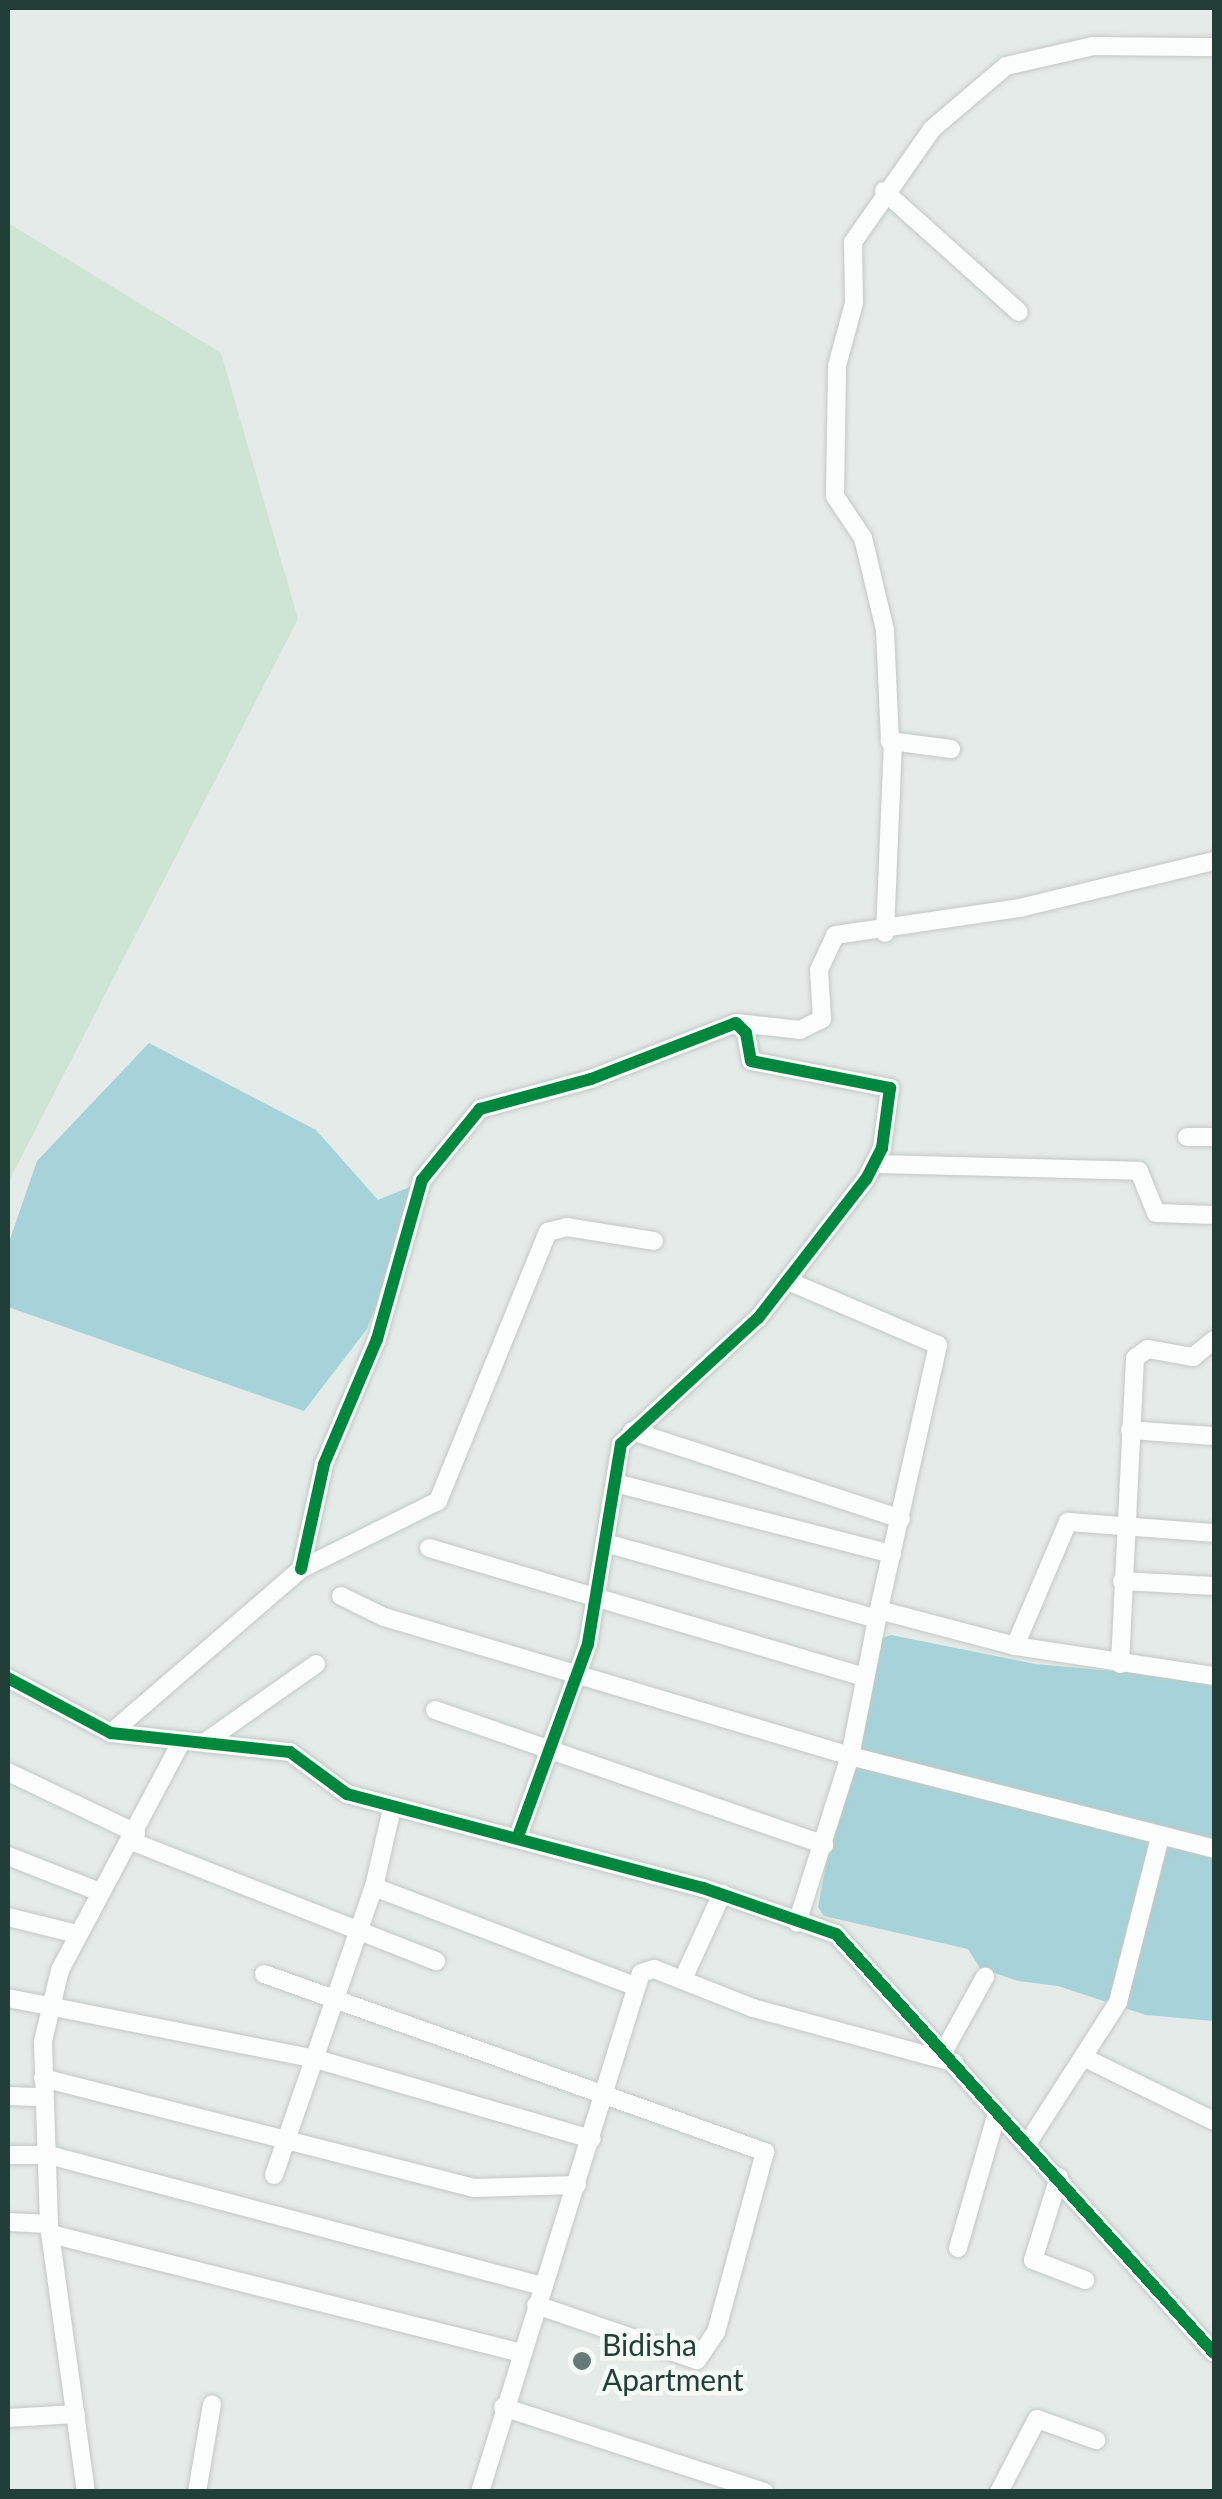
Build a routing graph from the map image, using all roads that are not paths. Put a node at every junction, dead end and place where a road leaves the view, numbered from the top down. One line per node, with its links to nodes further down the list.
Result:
1 (1214, 47): 2 (street)
2 (884, 191): 3 (street); 4 (street)
3 (1019, 312)
4 (893, 744): 5 (street); 7 (street)
5 (951, 749)
6 (1214, 861): 7 (street)
7 (885, 933): 8 (street)
8 (736, 1023): 11 (street); 26 (street)
9 (1187, 1137): 10 (street)
10 (1214, 1138)
11 (877, 1164): 12 (street); 14 (street)
12 (1214, 1215)
13 (654, 1241): 26 (street)
14 (788, 1280): 17 (street); 20 (street)
15 (1214, 1340): 16 (street)
16 (1130, 1430): 18 (street); 21 (street)
17 (632, 1431): 19 (street); 20 (street)
18 (1214, 1436)
19 (619, 1484): 23 (street); 25 (street)
20 (900, 1520): 25 (street)
21 (1125, 1525): 22 (street); 27 (street); 32 (street)
22 (1214, 1533)
23 (609, 1544): 30 (street); 31 (street)
24 (430, 1548): 30 (street)
25 (892, 1554): 31 (street)
26 (301, 1569): 40 (street)
27 (1122, 1581): 28 (street); 34 (street)
28 (1214, 1586)
29 (341, 1596): 35 (street)
30 (598, 1603): 35 (street); 36 (street)
31 (878, 1614): 32 (street); 36 (street)
32 (1015, 1646): 34 (street)
33 (316, 1664): 41 (street)
34 (1120, 1664): 37 (street)
35 (578, 1675): 43 (street); 44 (street)
36 (864, 1676): 44 (street)
37 (1214, 1676)
38 (8, 1678): 40 (street)
39 (434, 1710): 43 (street)
40 (112, 1732): 42 (street)
41 (208, 1740): 42 (street); 47 (street)
42 (182, 1741): 48 (street)
43 (554, 1748): 47 (street); 50 (street)
44 (850, 1756): 49 (street); 50 (street)
45 (8, 1772): 48 (street)
46 (390, 1817): 53 (street)
47 (518, 1836): 55 (street)
48 (134, 1837): 54 (street); 58 (street)
49 (1160, 1838): 51 (street); 69 (street)
50 (824, 1845): 57 (street)
51 (1214, 1849)
52 (8, 1856): 54 (street)
53 (374, 1888): 58 (street); 64 (street)
54 (100, 1892): 59 (street)
55 (722, 1894): 57 (street); 63 (street)
56 (8, 1917): 59 (street)
57 (797, 1923): 68 (street)
58 (360, 1930): 60 (street); 66 (street)
59 (77, 1934): 67 (street)
60 (436, 1961)
61 (264, 1974): 66 (street)
62 (985, 1977): 68 (street)
63 (683, 1979): 64 (street); 68 (street)
64 (634, 1986): 72 (street)
65 (8, 1998): 67 (street)
66 (338, 1999): 70 (street); 72 (street)
67 (49, 2007): 70 (street); 71 (street)
68 (950, 2057): 75 (street)
69 (1087, 2058): 76 (street); 79 (street)
70 (316, 2059): 77 (street); 78 (street)
71 (43, 2078): 74 (street); 77 (street)
72 (605, 2095): 78 (street); 89 (street)
73 (8, 2096): 74 (street)
74 (44, 2097): 81 (street)
75 (997, 2112): 79 (street); 87 (street)
76 (1214, 2122)
77 (284, 2139): 82 (street); 84 (street)
78 (592, 2139): 84 (street)
79 (1027, 2144): 83 (street)
80 (8, 2155): 81 (street)
81 (49, 2156): 86 (street); 89 (street)
82 (274, 2175)
83 (1059, 2177): 88 (street); 90 (street)
84 (577, 2185): 89 (street)
85 (8, 2222): 86 (street)
86 (50, 2229): 91 (street); 94 (street)
87 (958, 2248)
88 (1084, 2280)
89 (539, 2295): 91 (street)
90 (1214, 2352)
91 (522, 2353): 93 (street)
92 (212, 2404): 98 (street)
93 (503, 2408): 99 (street); 100 (street)
94 (76, 2414): 95 (street); 97 (street)
95 (8, 2418)
96 (1096, 2440): 101 (street)
97 (86, 2492)
98 (198, 2492)
99 (480, 2492)
100 (765, 2492)
101 (999, 2492)

